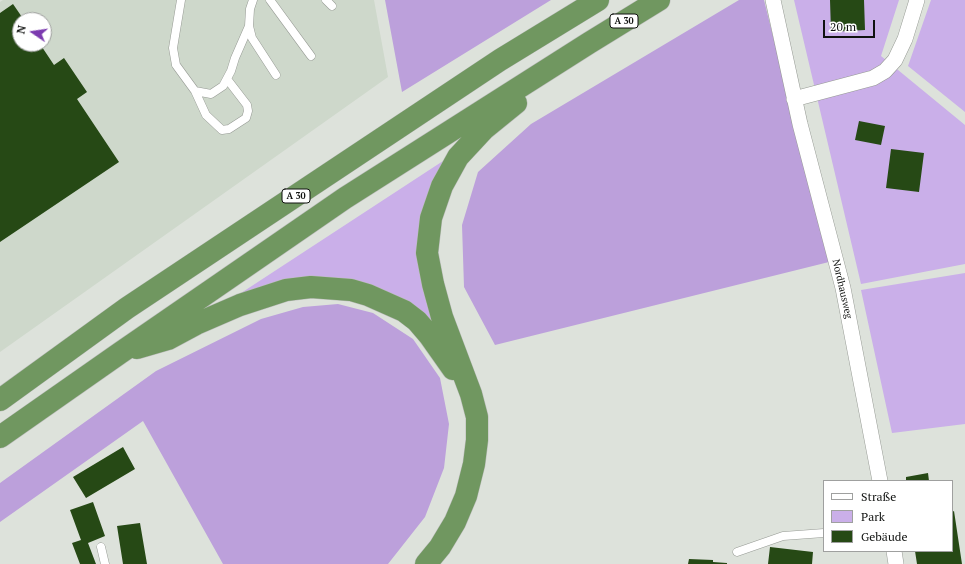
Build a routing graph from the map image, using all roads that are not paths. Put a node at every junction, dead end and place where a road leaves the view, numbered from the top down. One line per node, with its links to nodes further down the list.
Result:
1 (181, 0): 13 (lane)
2 (253, 0): 8 (lane)
3 (270, 0): 10 (lane)
4 (598, 0): 17 (highway, A 30)
5 (660, 0): 9 (highway, A 30)
6 (773, 0): 14 (street, Nordhausweg)
7 (917, 0): 14 (street)
8 (249, 26): 11 (lane); 12 (lane)
9 (589, 43): 15 (highway, A 30); 16 (highway)
10 (311, 56)
11 (276, 75)
12 (227, 79): 13 (lane); 13 (lane)
13 (195, 91)
14 (794, 99): 19 (street, Nordhausweg)
15 (120, 353): 16 (highway); 18 (highway, A 30)
16 (471, 394): 25 (highway)
17 (0, 400)
18 (0, 437)
19 (880, 480)
20 (823, 533): 22 (lane)
21 (101, 548): 24 (lane)
22 (737, 552)
23 (894, 552): 26 (street)
24 (105, 564)
25 (426, 564)
26 (896, 564)

